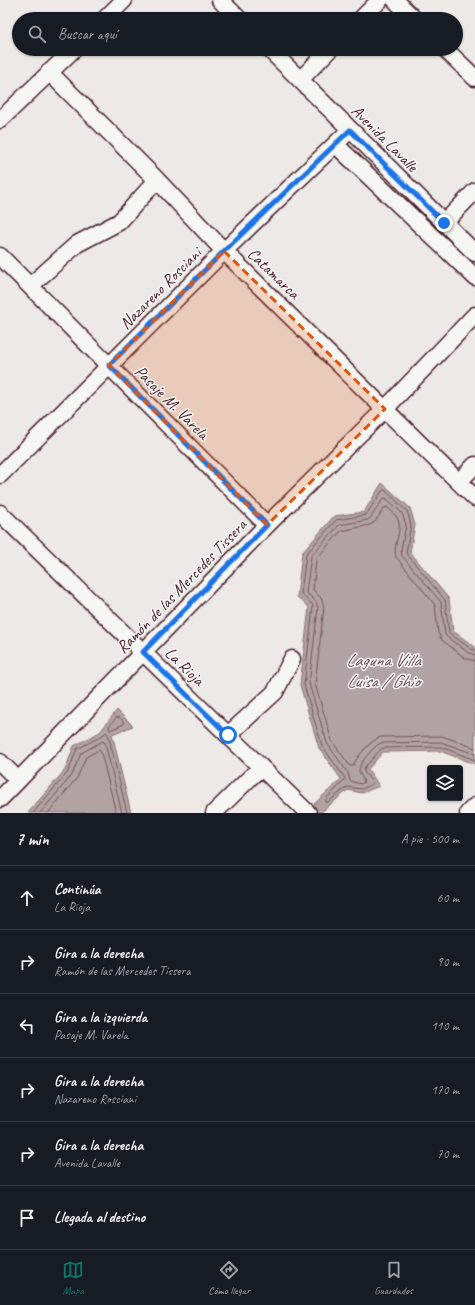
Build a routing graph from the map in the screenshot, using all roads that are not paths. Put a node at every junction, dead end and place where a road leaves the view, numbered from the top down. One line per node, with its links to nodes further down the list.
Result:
1 (124, 0): 5 (street)
2 (220, 0): 6 (street)
3 (380, 0): 7 (street)
4 (395, 0): 8 (street)
5 (112, 12)
6 (232, 12)
7 (368, 12)
8 (407, 12)
9 (67, 56): 13 (street)
10 (276, 56): 15 (street, Avenida Lavalle)
11 (323, 56): 15 (street)
12 (452, 56): 14 (street)
13 (50, 72): 16 (street); 19 (street, Catamarca)
14 (475, 78)
15 (300, 80): 17 (street, Avenida Lavalle)
16 (0, 120)
17 (350, 130): 18 (street, Nazareno Rosciani); 21 (street, Avenida Lavalle)
18 (336, 145): 22 (street, Nazareno Rosciani); 25 (street)
19 (157, 180): 22 (street, Catamarca); 26 (street)
20 (475, 191): 21 (street)
21 (444, 223): 23 (street, Avenida Lavalle)
22 (224, 251): 28 (street, Nazareno Rosciani); 29 (street, Catamarca)
23 (475, 253)
24 (0, 256): 26 (street, Pasaje M. Varela)
25 (475, 278)
26 (30, 286): 28 (street, Pasaje M. Varela)
27 (472, 318): 29 (street, Ramón de las Mercedes Tissera)
28 (109, 365): 31 (street, Nazareno Rosciani); 35 (street, Pasaje M. Varela)
29 (385, 409): 32 (street, Catamarca); 35 (street, Ramón de las Mercedes Tissera)
30 (475, 465): 32 (street)
31 (0, 475)
32 (459, 482): 33 (street, Catamarca)
33 (475, 498)
34 (0, 513): 36 (street, La Rioja)
35 (267, 525): 36 (street, Ramón de las Mercedes Tissera)
36 (143, 652): 38 (street, La Rioja); 41 (street, Ramón de las Mercedes Tissera)
37 (292, 659): 38 (street)
38 (228, 735): 40 (street, La Rioja)
39 (0, 762): 41 (street)
40 (261, 767): 44 (street); 45 (street, La Rioja)
41 (18, 780): 42 (street, Ramón de las Mercedes Tissera)
42 (0, 799)
43 (475, 806): 46 (street)
44 (214, 813)
45 (308, 813)
46 (468, 813)

